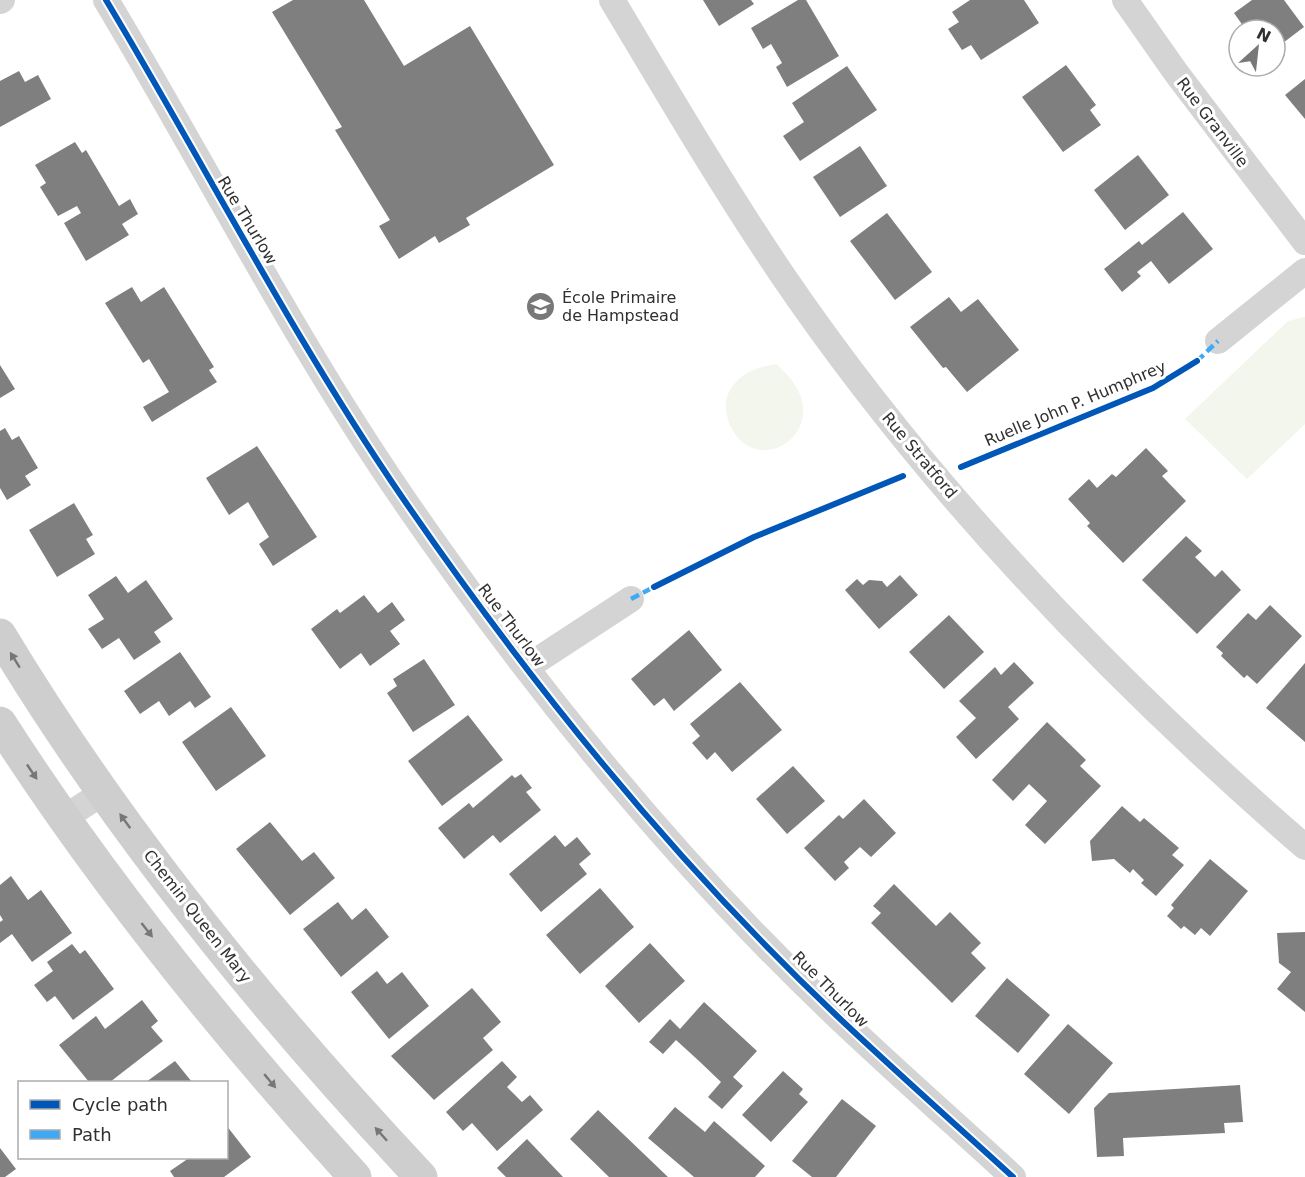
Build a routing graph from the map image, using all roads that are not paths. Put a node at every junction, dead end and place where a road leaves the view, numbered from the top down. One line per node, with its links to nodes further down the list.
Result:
1 (106, 0): 9 (street, Rue Thurlow)
2 (612, 0): 13 (street, Rue Stratford)
3 (1125, 0): 4 (street, Rue Granville)
4 (1305, 242)
5 (1305, 271): 6 (street)
6 (1218, 341)
7 (632, 599): 9 (street)
8 (0, 635): 11 (street, Chemin Queen Mary, one-way to 8)
9 (527, 668): 16 (street, Rue Thurlow)
10 (0, 723): 12 (street, one-way to 12)
11 (104, 792): 12 (street); 15 (street, Chemin Queen Mary, one-way to 11)
12 (64, 818): 14 (street, one-way to 14)
13 (1305, 847)
14 (355, 1177)
15 (421, 1177)
16 (1013, 1177)

